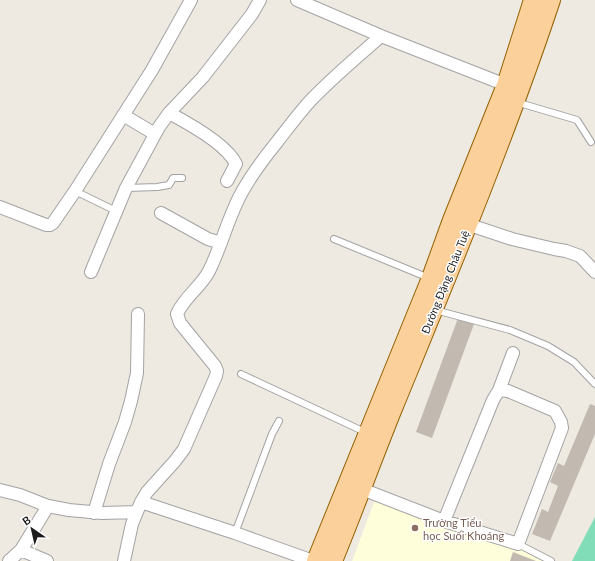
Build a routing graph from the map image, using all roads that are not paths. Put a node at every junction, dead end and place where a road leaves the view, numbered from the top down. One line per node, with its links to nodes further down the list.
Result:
1 (191, 0): 9 (street)
2 (260, 0): 8 (street)
3 (297, 0): 6 (street)
4 (533, 0): 7 (main road, Đường Đặng Châu Tuệ)
5 (551, 0): 7 (main road, Đường Đặng Châu Tuệ)
6 (374, 33): 7 (street); 21 (street)
7 (514, 92): 11 (lane); 19 (main road, Đường Đặng Châu Tuệ)
8 (169, 113): 10 (street); 13 (street)
9 (123, 115): 10 (street); 15 (street)
10 (155, 134): 14 (street)
11 (591, 142)
12 (182, 178): 14 (lane)
13 (227, 181)
14 (126, 188): 17 (street)
15 (75, 191): 16 (street); 17 (lane)
16 (0, 207)
17 (116, 211): 22 (street)
18 (161, 213): 21 (street)
19 (460, 222): 23 (street); 24 (main road, Đường Đặng Châu Tuệ)
20 (334, 239): 24 (lane)
21 (214, 241): 36 (street)
22 (91, 272)
23 (595, 272)
24 (438, 281): 25 (main road, Đường Đặng Châu Tuệ)
25 (427, 308): 29 (lane); 32 (main road, Đường Đặng Châu Tuệ)
26 (138, 314): 37 (street)
27 (513, 353): 30 (street)
28 (241, 374): 32 (lane)
29 (595, 384)
30 (499, 390): 38 (street); 40 (street)
31 (279, 421): 39 (lane)
32 (375, 437): 33 (main road, Đường Đặng Châu Tuệ)
33 (355, 486): 38 (street); 46 (main road, Đường Đặng Châu Tuệ); 47 (main road, Đường Đặng Châu Tuệ)
34 (0, 490): 35 (street)
35 (48, 506): 37 (street); 41 (street)
36 (131, 510): 37 (street); 39 (street); 44 (street)
37 (94, 513)
38 (444, 521): 40 (street)
39 (235, 533): 45 (street)
40 (518, 544): 48 (lane)
41 (21, 550): 42 (street); 43 (street)
42 (9, 561)
43 (47, 561)
44 (124, 561)
45 (313, 561)
46 (316, 561)
47 (333, 561)
48 (551, 561)

